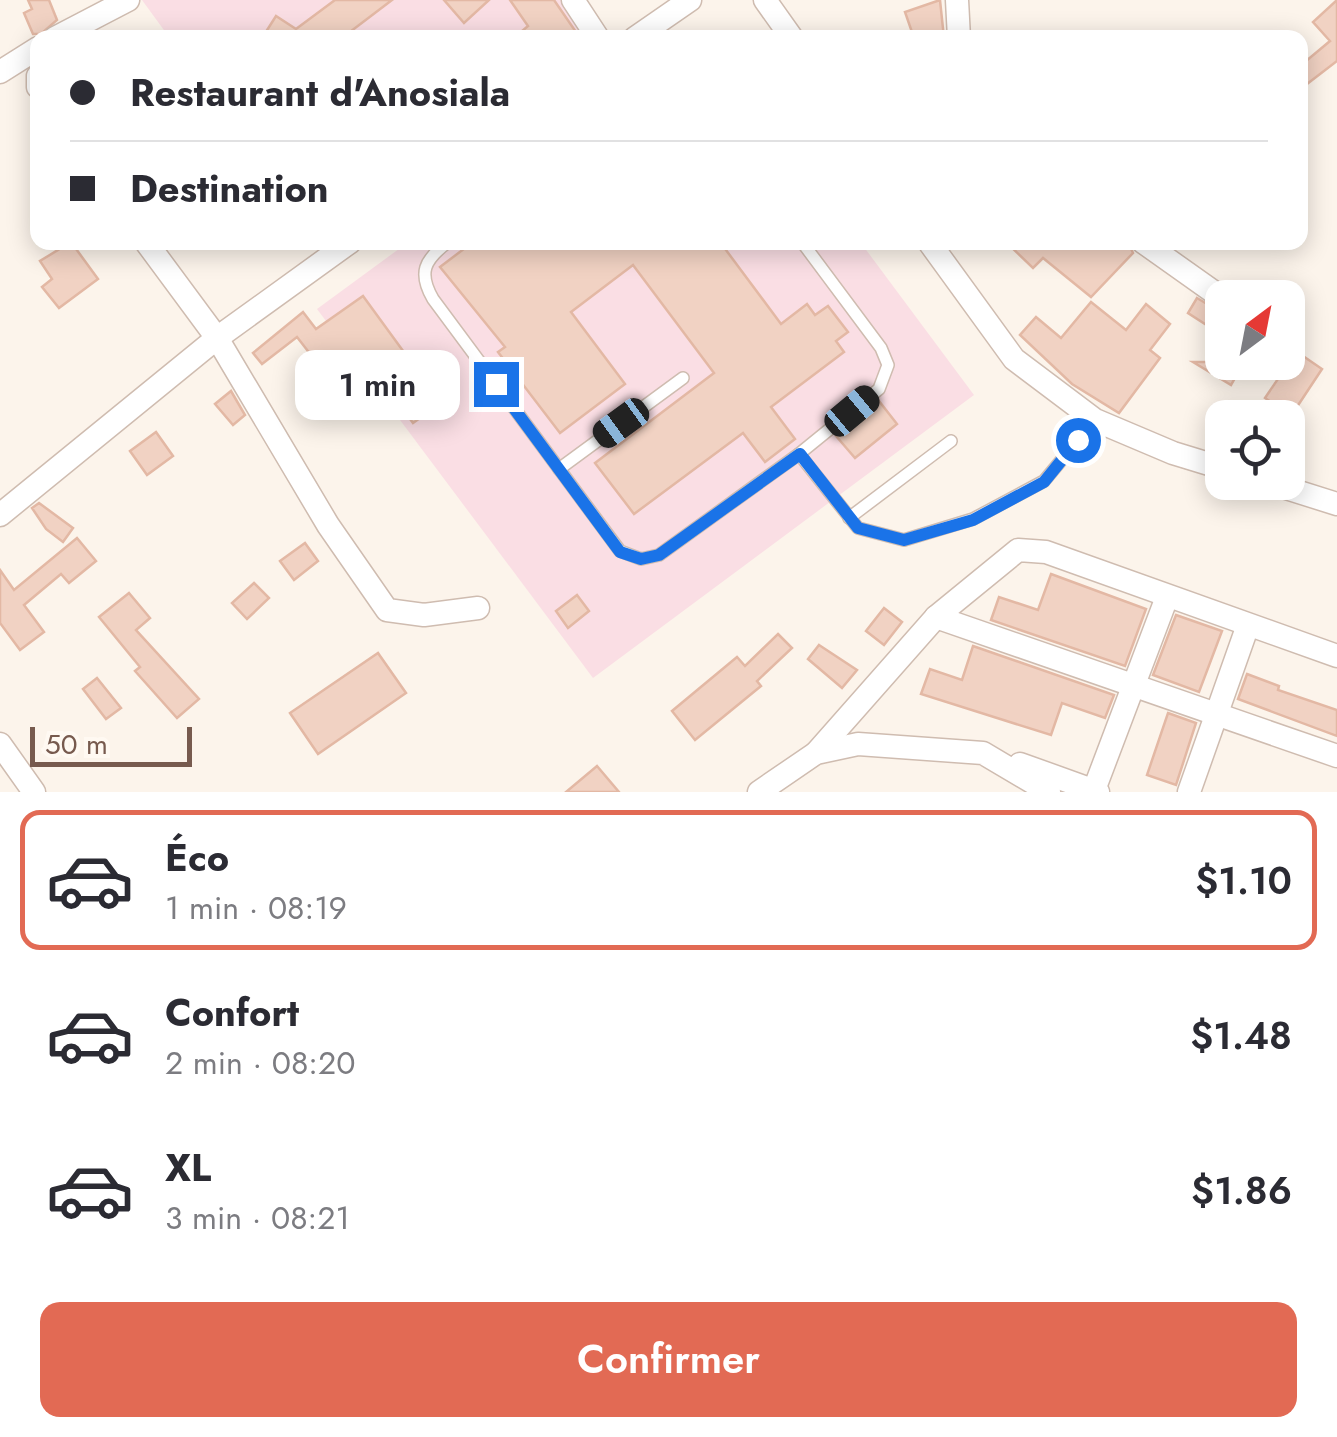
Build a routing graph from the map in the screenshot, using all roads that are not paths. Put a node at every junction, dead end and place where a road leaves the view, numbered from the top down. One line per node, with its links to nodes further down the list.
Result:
1 (128, 0): 6 (street)
2 (573, 0): 7 (street)
3 (690, 0): 8 (street)
4 (957, 0): 10 (street)
5 (768, 1): 9 (street)
6 (70, 30)
7 (593, 30)
8 (647, 30)
9 (787, 30)
10 (959, 30)
11 (30, 53): 12 (street)
12 (0, 72)
13 (152, 250): 20 (street)
14 (339, 250): 20 (street)
15 (437, 250): 26 (lane)
16 (808, 250): 24 (lane)
17 (934, 250): 22 (street)
18 (1154, 250): 19 (street)
19 (1205, 286)
20 (217, 338): 29 (street); 32 (street)
21 (683, 378): 26 (lane)
22 (1095, 420): 25 (street); 30 (lane)
23 (952, 441): 30 (lane)
24 (800, 454): 26 (lane); 30 (lane)
25 (1205, 463)
26 (559, 469)
27 (1305, 494): 28 (street)
28 (1337, 504)
29 (0, 516)
30 (849, 518)
31 (1168, 596): 33 (street); 34 (street); 36 (street)
32 (478, 608)
33 (936, 617): 36 (street); 39 (street)
34 (1248, 626): 35 (street); 37 (street)
35 (1337, 656)
36 (1131, 686): 37 (street); 42 (street)
37 (1213, 716): 41 (street); 46 (street)
38 (0, 744): 43 (street)
39 (816, 753): 40 (street); 44 (street)
40 (983, 753): 42 (street); 45 (street)
41 (1337, 756)
42 (1096, 791)
43 (34, 792)
44 (759, 792)
45 (1049, 792)
46 (1189, 792)

